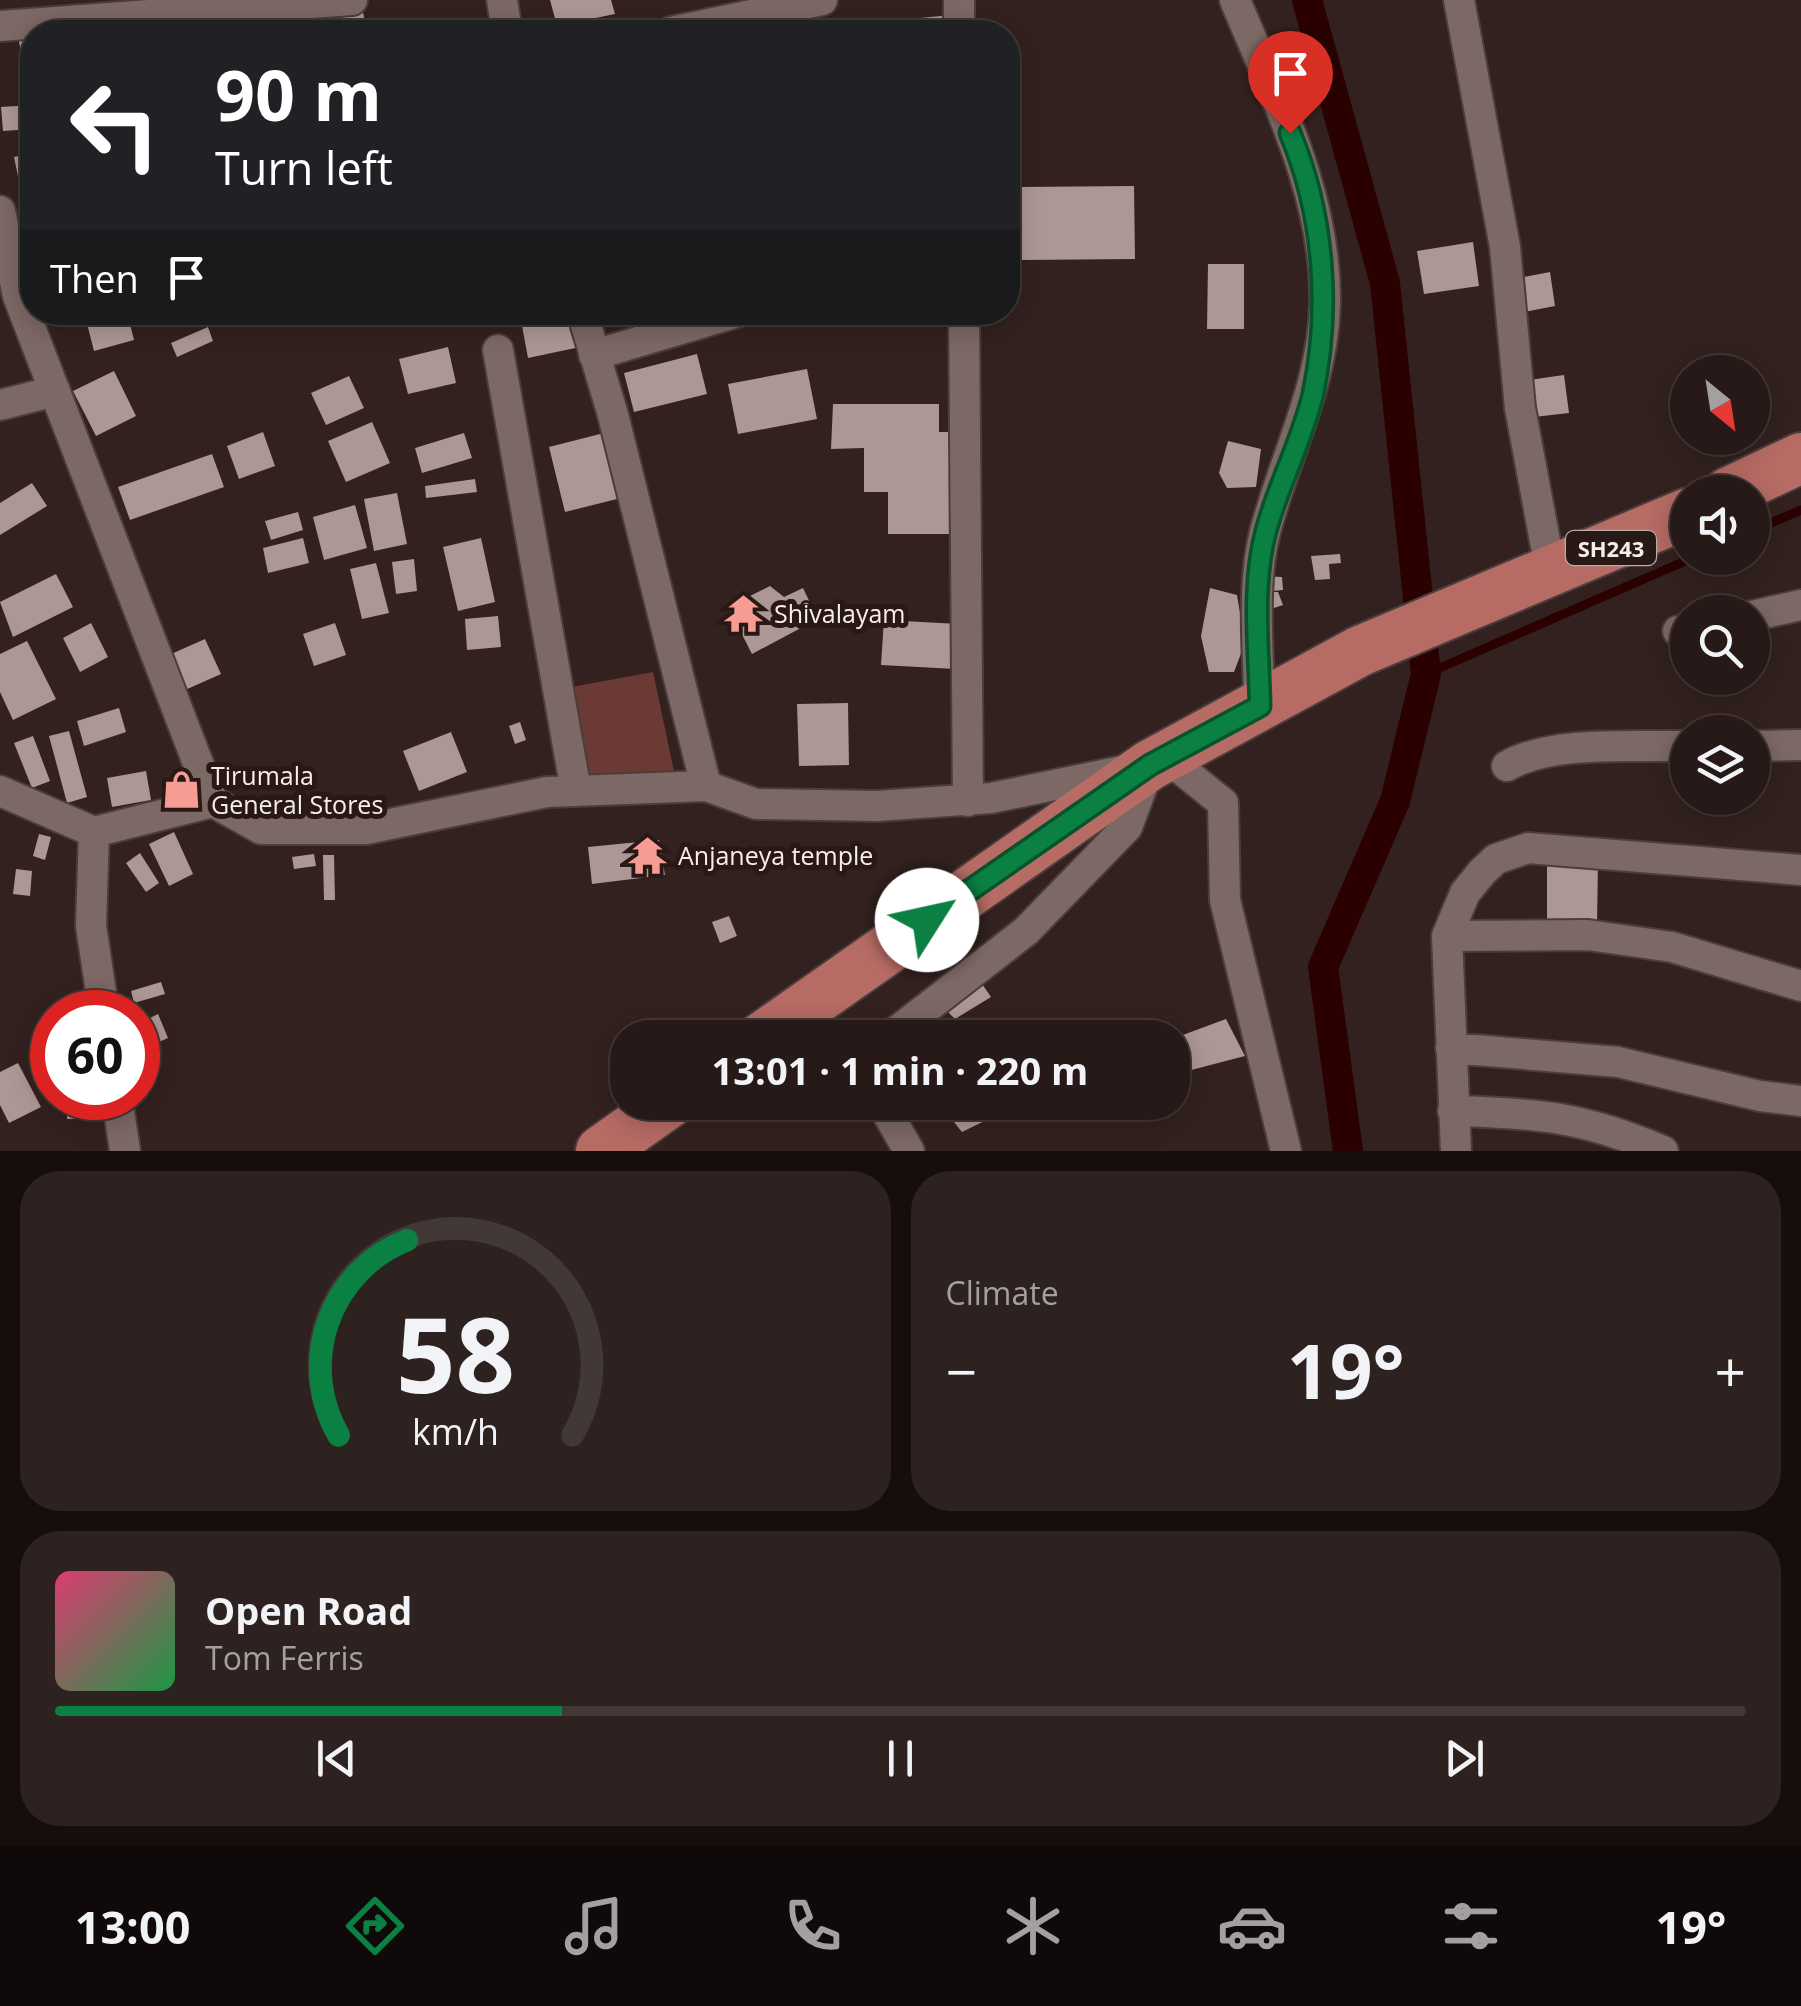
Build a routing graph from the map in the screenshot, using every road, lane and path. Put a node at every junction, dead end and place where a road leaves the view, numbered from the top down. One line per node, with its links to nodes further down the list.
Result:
1 (352, 0): 5 (street)
2 (822, 0): 6 (street)
3 (1236, 0): 23 (street)
4 (1459, 0): 20 (street)
5 (81, 20)
6 (728, 20)
7 (0, 211): 8 (street)
8 (16, 285)
9 (31, 325): 15 (street)
10 (586, 325): 14 (street)
11 (694, 325): 14 (street)
12 (964, 325): 32 (street)
13 (498, 350): 31 (street)
14 (594, 355): 29 (street)
15 (55, 391): 16 (street); 33 (street)
16 (0, 405)
17 (1801, 458): 18 (main road)
18 (1766, 475)
19 (1670, 521): 20 (main road, SH243)
20 (1532, 582): 23 (main road, SH243)
21 (1801, 606): 22 (street)
22 (1770, 612)
23 (1260, 706): 27 (main road, SH243)
24 (1801, 745): 26 (street)
25 (1670, 746): 28 (street)
26 (1770, 746)
27 (1158, 761): 32 (street); 39 (main road, SH243); 40 (street); 50 (street)
28 (1508, 766)
29 (706, 786): 31 (street); 32 (street)
30 (0, 791): 34 (street)
31 (576, 791): 33 (street)
32 (968, 801)
33 (213, 802): 34 (street)
34 (94, 832): 38 (street)
35 (1801, 870): 36 (street)
36 (1448, 936): 37 (street); 41 (street)
37 (1801, 986)
38 (101, 990)
39 (788, 1020)
40 (911, 1020)
41 (1451, 1048): 42 (street); 43 (street)
42 (1801, 1101)
43 (1453, 1111): 51 (street); 52 (street)
44 (120, 1120): 47 (street)
45 (645, 1120): 48 (main road)
46 (891, 1120): 49 (street)
47 (125, 1151)
48 (602, 1151)
49 (909, 1151)
50 (1286, 1151)
51 (1456, 1151)
52 (1663, 1151)

